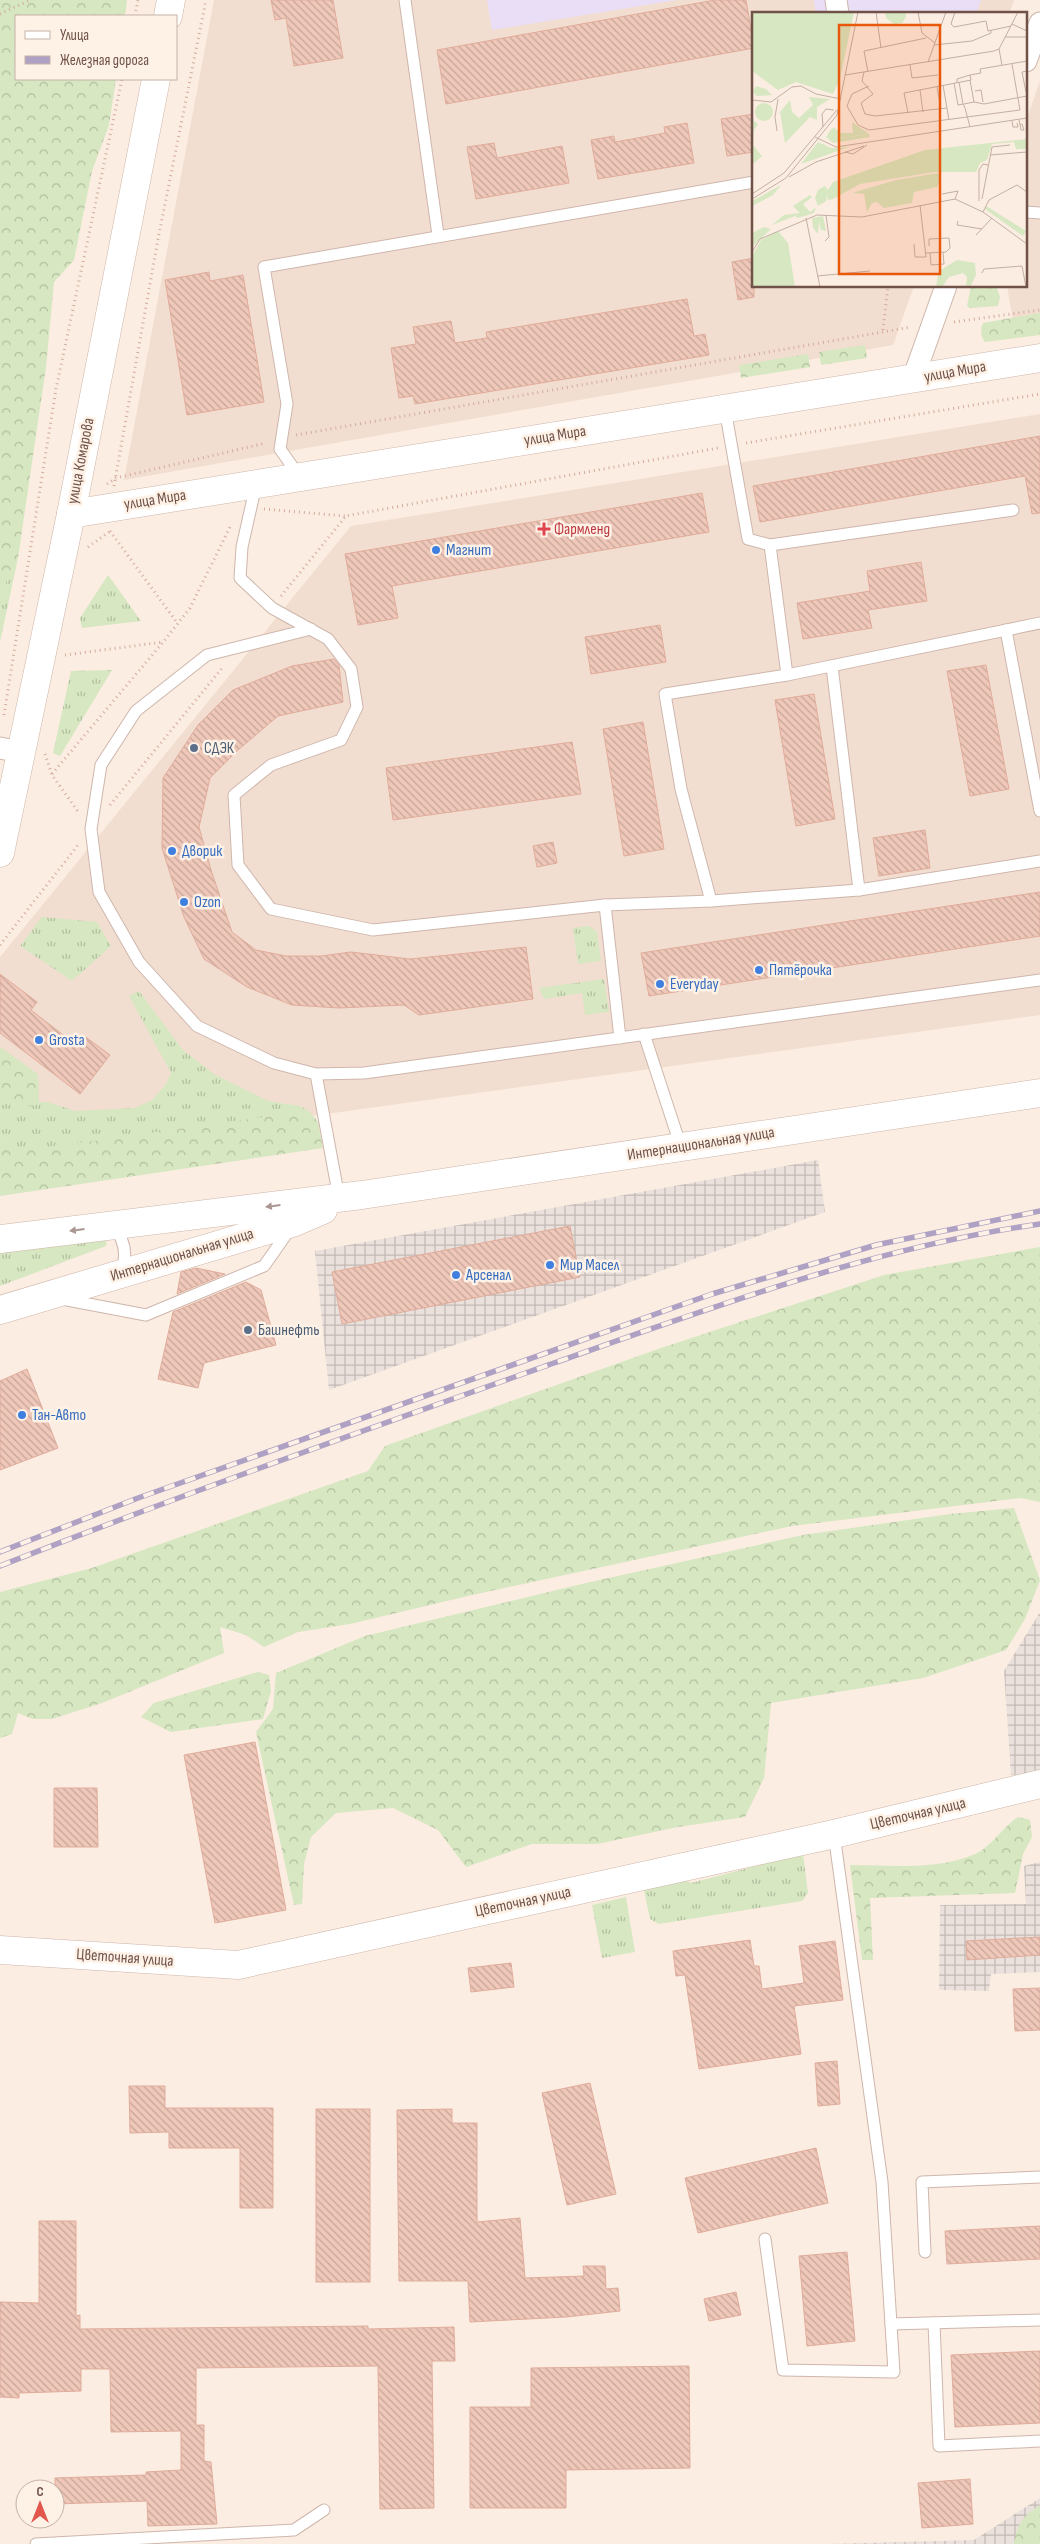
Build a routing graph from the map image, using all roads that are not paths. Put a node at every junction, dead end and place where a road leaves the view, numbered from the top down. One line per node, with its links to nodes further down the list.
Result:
1 (171, 0): 3 (main road)
2 (405, 0): 8 (lane)
3 (168, 15)
4 (1040, 23): 5 (street)
5 (1028, 56)
6 (156, 80): 16 (main road, улица Комарова)
7 (752, 182): 8 (lane)
8 (438, 235): 13 (lane)
9 (945, 288): 11 (street)
10 (1040, 358): 11 (main road, улица Мира)
11 (913, 379): 12 (main road, улица Мира)
12 (726, 409): 13 (main road, улица Мира); 17 (lane)
13 (300, 477): 14 (main road, улица Мира)
14 (253, 496): 16 (main road, улица Мира); 19 (lane)
15 (1012, 510): 17 (lane)
16 (70, 514): 23 (main road, улица Комарова)
17 (770, 545): 22 (lane)
18 (1040, 623): 20 (lane)
19 (310, 629): 30 (lane); 34 (lane)
20 (1006, 630): 21 (lane); 24 (lane)
21 (832, 666): 22 (lane); 28 (lane)
22 (787, 675): 29 (lane)
23 (23, 749): 26 (main road, улица Комарова)
24 (1039, 799): 25 (lane)
25 (1040, 811)
26 (1, 847)
27 (1040, 862): 28 (lane)
28 (858, 890): 29 (lane)
29 (711, 901): 30 (lane)
30 (605, 905): 33 (lane)
31 (1040, 980): 32 (lane)
32 (644, 1034): 33 (lane); 36 (lane)
33 (620, 1038): 34 (lane)
34 (316, 1074): 37 (lane)
35 (1040, 1093): 36 (main road, Интернациональная улица)
36 (681, 1147): 37 (main road, Интернациональная улица)
37 (350, 1197): 38 (main road, Интернациональная улица); 39 (main road, Интернациональная улица, one-way to 39)
38 (295, 1222): 41 (main road, Интернациональная улица); 42 (lane)
39 (113, 1226): 40 (main road, Интернациональная улица, one-way to 40); 41 (lane)
40 (0, 1239)
41 (120, 1274): 42 (main road, Интернациональная улица)
42 (48, 1296): 43 (main road, Интернациональная улица)
43 (0, 1310)
44 (1040, 1784): 45 (main road, Цветочная улица)
45 (834, 1834): 46 (main road, Цветочная улица); 52 (lane)
46 (0, 1950)
47 (1040, 2177): 49 (lane)
48 (765, 2239): 52 (lane)
49 (925, 2252)
50 (1040, 2320): 51 (lane)
51 (934, 2323): 52 (lane); 53 (lane)
52 (891, 2324)
53 (1040, 2441)
54 (324, 2510): 55 (lane)
55 (36, 2544)

